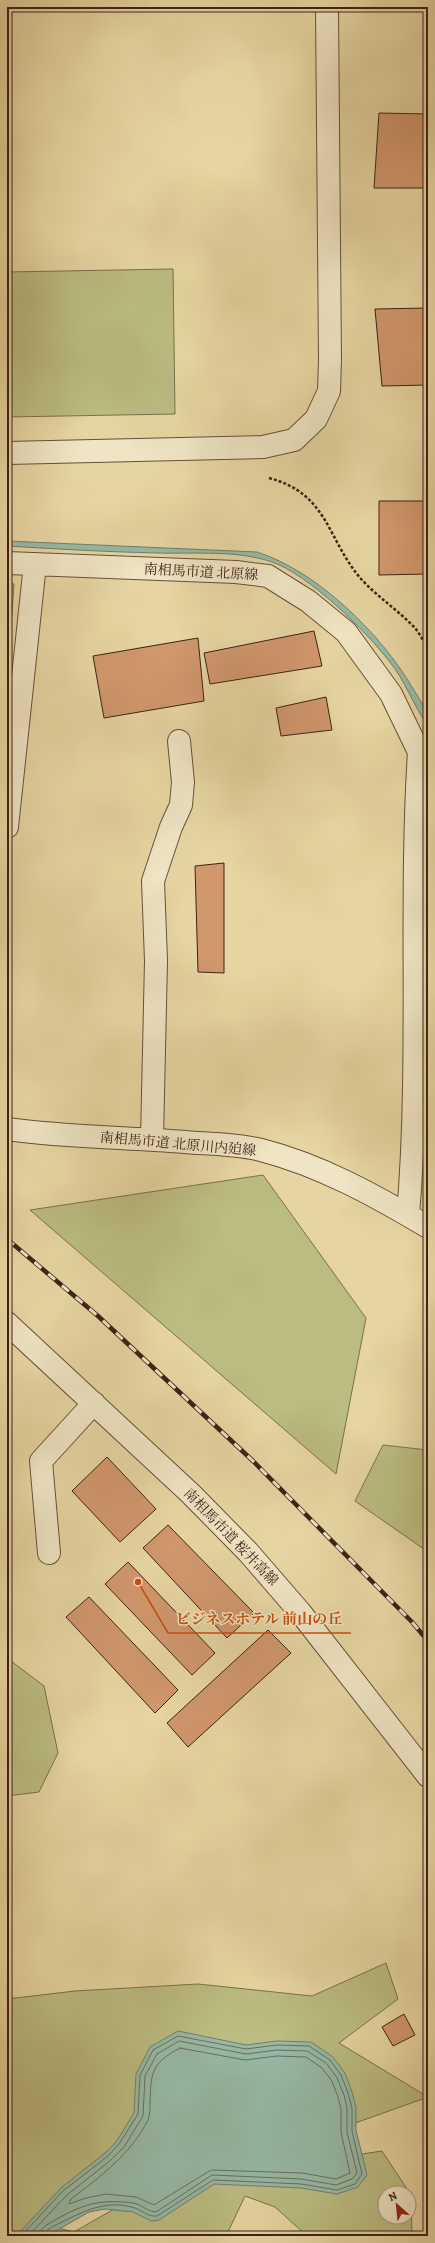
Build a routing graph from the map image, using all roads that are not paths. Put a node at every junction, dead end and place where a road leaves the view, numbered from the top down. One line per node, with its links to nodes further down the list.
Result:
1 (326, 7): 2 (street)
2 (7, 453)
3 (7, 563): 4 (street, 南相馬市道 北原線)
4 (35, 564): 6 (street, 南相馬市道 北原線); 7 (street)
5 (178, 742): 9 (street)
6 (423, 752): 10 (street)
7 (7, 828)
8 (7, 1129): 9 (street, 南相馬市道 北原川内廹線)
9 (152, 1139): 10 (street, 南相馬市道 北原川内廹線)
10 (408, 1215): 11 (street, 南相馬市道 北原川内廹線)
11 (428, 1227)
12 (7, 1323): 13 (street, 南相馬市道 桜井高線)
13 (94, 1404): 14 (street); 15 (street, 南相馬市道 桜井高線)
14 (49, 1553)
15 (428, 1776)

